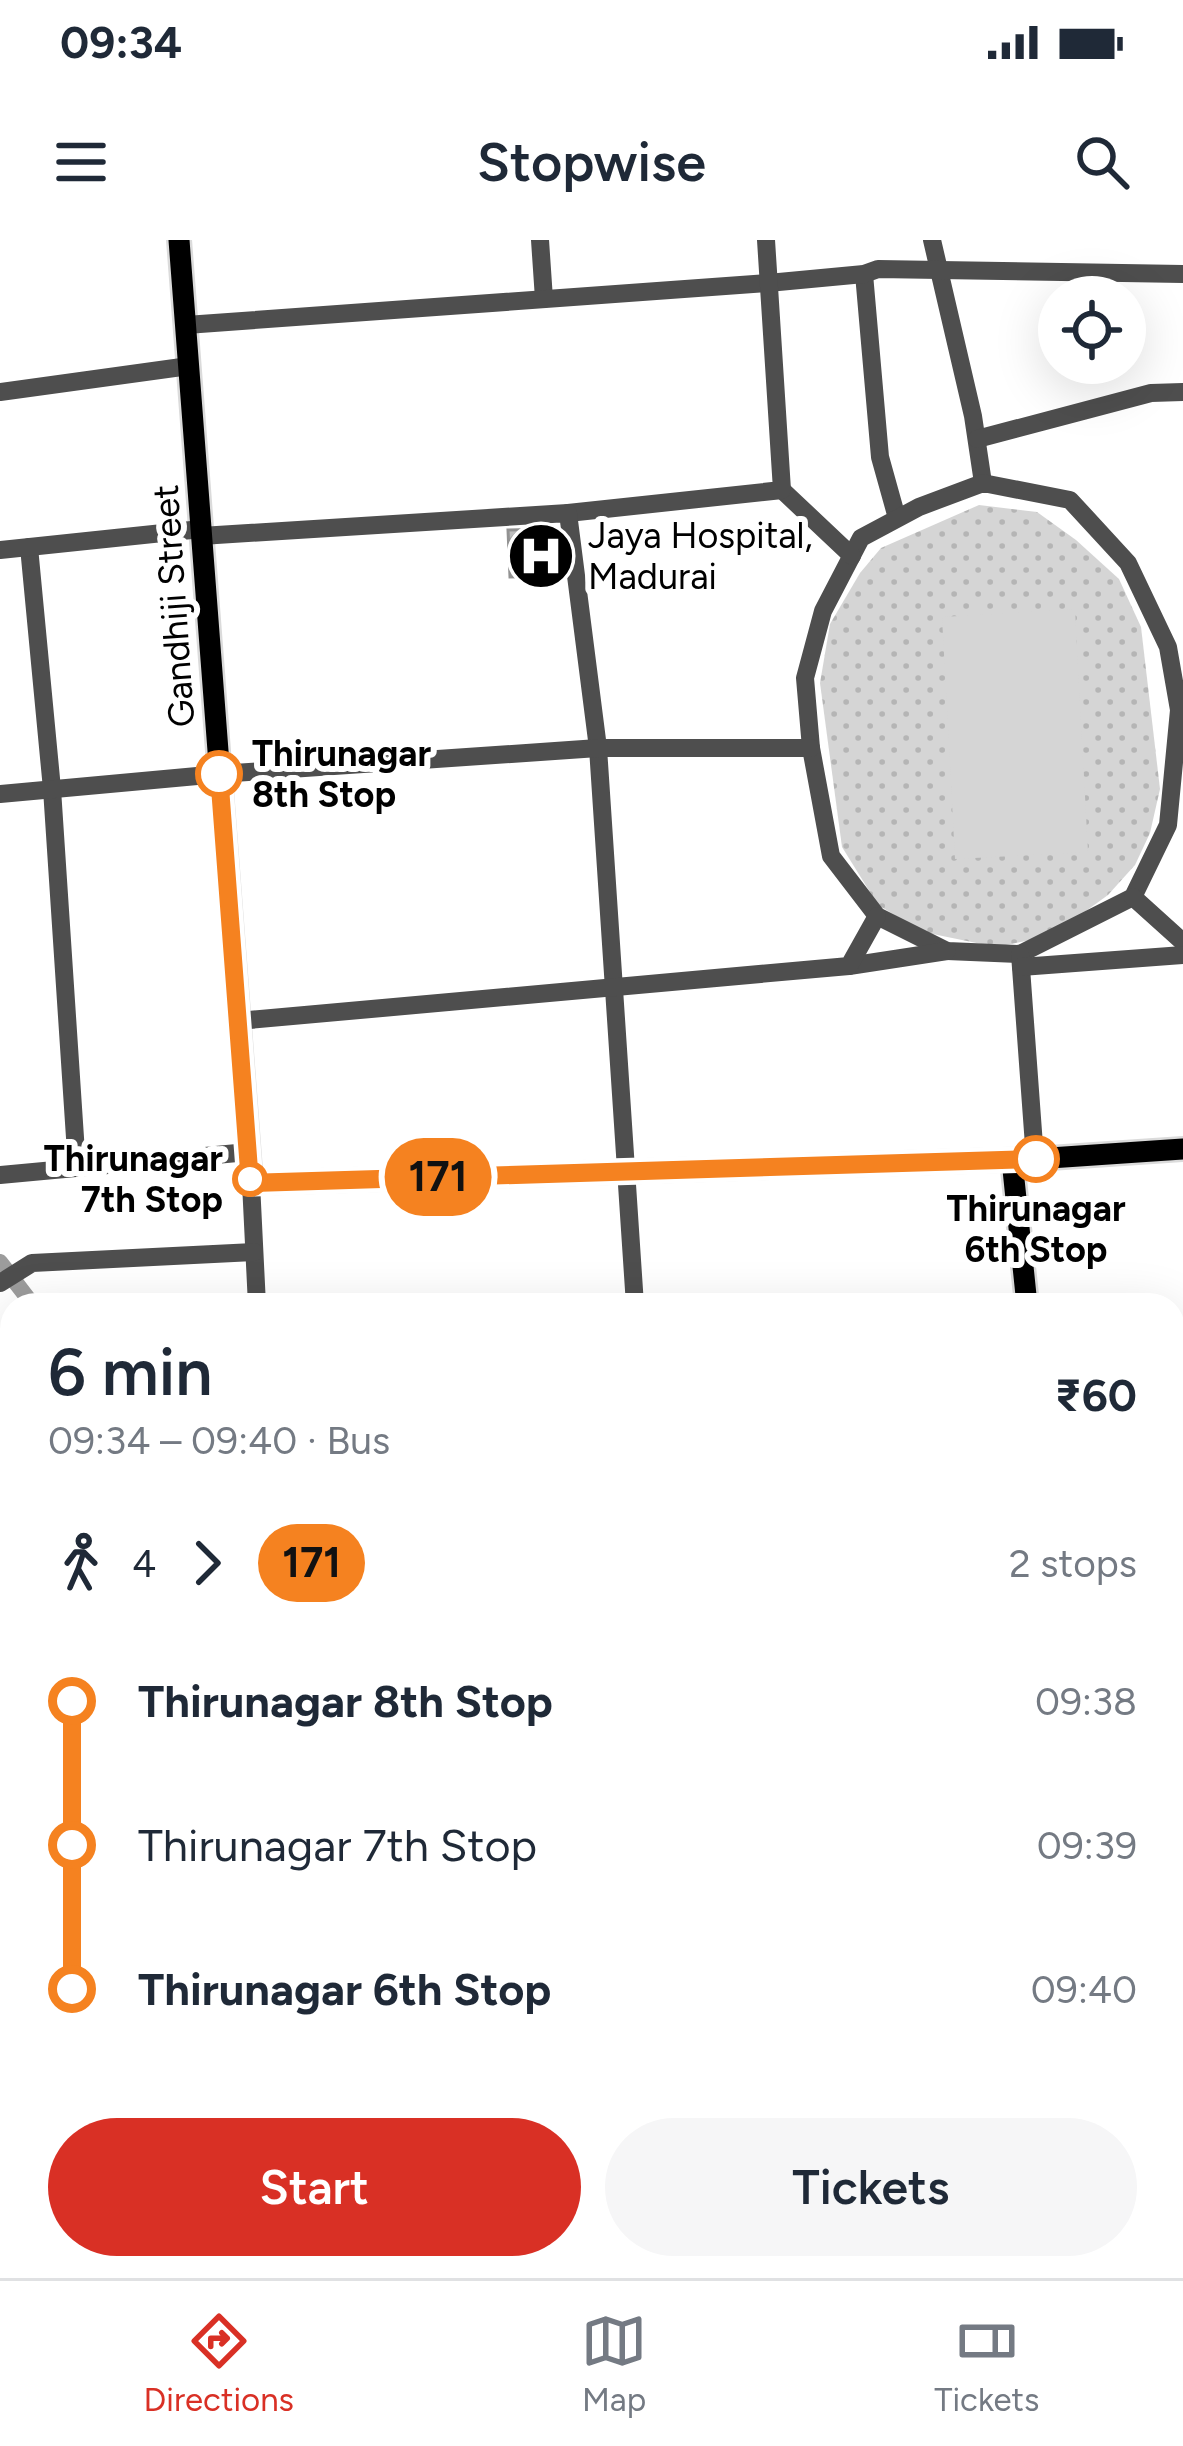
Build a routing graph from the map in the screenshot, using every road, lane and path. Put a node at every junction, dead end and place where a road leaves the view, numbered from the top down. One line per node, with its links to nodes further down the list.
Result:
1 (179, 240): 10 (main road, Gandhiji Street)
2 (540, 240): 9 (street)
3 (766, 240): 8 (street)
4 (932, 240): 5 (street)
5 (939, 270): 6 (street); 7 (street); 14 (street)
6 (864, 274): 8 (street); 18 (street)
7 (1183, 274)
8 (769, 283): 9 (street); 16 (street)
9 (544, 299): 10 (street)
10 (186, 325): 11 (main road, Gandhiji Street)
11 (189, 366): 12 (street); 19 (main road, Gandhiji Street)
12 (0, 392)
13 (1183, 392): 14 (street)
14 (976, 439): 15 (street)
15 (983, 483): 18 (street); 23 (street)
16 (782, 490): 17 (street); 22 (street)
17 (568, 513): 19 (street); 24 (street)
18 (897, 518): 22 (street)
19 (201, 533): 20 (street); 26 (main road, Gandhiji Street)
20 (29, 547): 21 (street); 27 (street)
21 (0, 550)
22 (852, 556): 25 (street)
23 (1181, 710): 29 (street)
24 (598, 748): 25 (street); 26 (street); 36 (street)
25 (811, 748): 30 (street)
26 (219, 774): 27 (street); 37 (main road, Gandhiji Street)
27 (52, 789): 28 (street); 42 (street)
28 (0, 794)
29 (1132, 897): 31 (street); 34 (street)
30 (877, 916): 32 (street); 35 (street)
31 (1183, 942)
32 (947, 951): 34 (street); 35 (street)
33 (1183, 955): 34 (street)
34 (1021, 961): 40 (street)
35 (849, 966): 36 (street)
36 (614, 989): 37 (street); 43 (street)
37 (238, 1022): 39 (main road, Gandhiji Street)
38 (1183, 1149): 40 (main road)
39 (248, 1152): 42 (street); 45 (main road, Gandhiji Street)
40 (1036, 1159): 41 (main road)
41 (1012, 1160): 43 (main road); 50 (main road)
42 (77, 1168): 44 (street)
43 (628, 1172): 45 (main road); 49 (street)
44 (0, 1175)
45 (250, 1183): 46 (street)
46 (254, 1252): 47 (street); 48 (street)
47 (3, 1281)
48 (256, 1293)
49 (634, 1293)
50 (1026, 1293)

